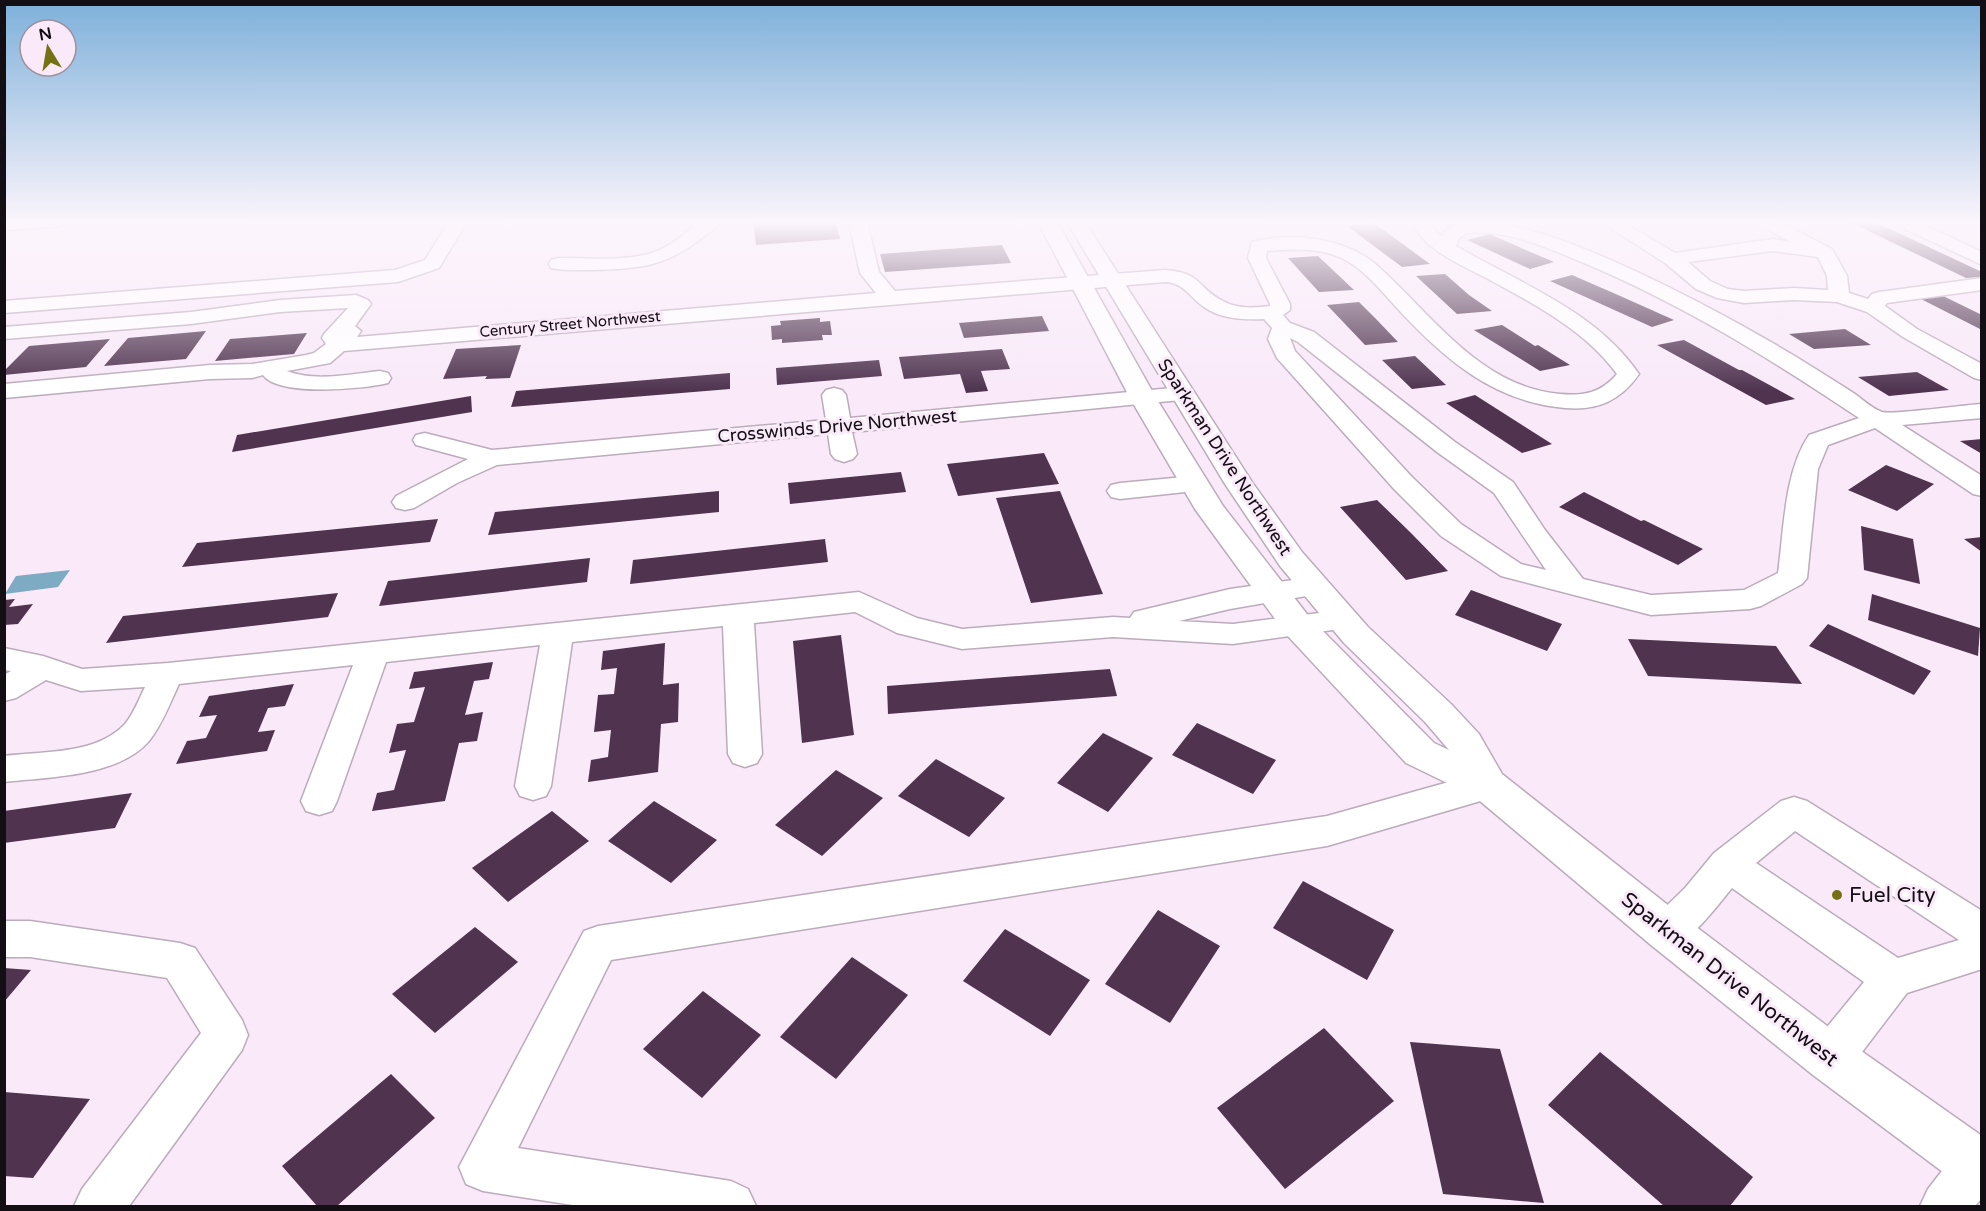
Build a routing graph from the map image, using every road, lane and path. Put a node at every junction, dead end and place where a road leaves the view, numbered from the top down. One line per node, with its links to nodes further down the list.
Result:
1 (366, 279): 18 (street)
2 (874, 279): 17 (street)
3 (1073, 279): 15 (main road, Sparkman Drive Northwest)
4 (1096, 279): 15 (street, Century Street Northwest)
5 (1112, 279): 34 (main road, Sparkman Drive Northwest)
6 (1178, 279): 24 (street, Century Street Northwest)
7 (1267, 279): 24 (street)
8 (1380, 279): 9 (street)
9 (1501, 279)
10 (1635, 279): 25 (street)
11 (1695, 279): 16 (street)
12 (1837, 279): 16 (street)
13 (1982, 284): 19 (street)
14 (922, 296): 15 (street, Century Street Northwest); 17 (street, Century Street Northwest); 21 (street)
15 (1081, 296): 36 (main road, Sparkman Drive Northwest)
16 (1839, 296): 19 (street)
17 (890, 298): 28 (street, Century Street Northwest)
18 (4, 307)
19 (1874, 308): 31 (street)
20 (1823, 312): 22 (street)
21 (942, 313)
22 (1800, 314)
23 (1755, 318): 25 (street)
24 (1276, 320): 47 (street); 47 (street)
25 (1720, 321): 38 (street)
26 (1939, 326): 29 (street)
27 (4, 333): 28 (street)
28 (337, 345): 30 (street)
29 (1982, 350)
30 (272, 366): 32 (street); 33 (street)
31 (1982, 373)
32 (380, 378)
33 (4, 391)
34 (1183, 394): 36 (street, Crosswinds Drive Northwest); 48 (main road, Sparkman Drive Northwest)
35 (834, 395): 39 (street)
36 (1143, 398): 39 (street, Crosswinds Drive Northwest); 43 (main road, Sparkman Drive Northwest)
37 (1982, 411): 38 (street)
38 (1876, 420): 44 (street); 47 (street)
39 (839, 426): 41 (street); 42 (street, Crosswinds Drive Northwest)
40 (425, 440): 42 (street)
41 (844, 454)
42 (492, 458): 46 (street)
43 (1195, 483): 45 (street); 49 (main road, Sparkman Drive Northwest)
44 (1982, 488)
45 (1120, 491)
46 (405, 502)
47 (1572, 584)
48 (1314, 586): 49 (street); 51 (main road, Sparkman Drive Northwest)
49 (1274, 592): 52 (main road, Sparkman Drive Northwest); 53 (street)
50 (738, 615): 53 (street); 54 (street); 60 (street)
51 (1343, 620): 52 (street); 62 (main road, Sparkman Drive Northwest)
52 (1298, 626): 53 (street); 62 (main road, Sparkman Drive Northwest)
53 (1113, 627)
54 (558, 633): 55 (street); 63 (street)
55 (374, 652): 58 (street); 64 (street)
56 (4, 658): 57 (street)
57 (43, 667): 58 (street); 59 (street)
58 (168, 674): 61 (street)
59 (4, 690)
60 (745, 754)
61 (4, 769)
62 (1488, 785): 66 (main road, Sparkman Drive Northwest); 74 (street)
63 (533, 786)
64 (320, 801)
65 (1728, 864): 66 (street); 67 (street); 70 (street)
66 (1667, 931): 71 (main road, Sparkman Drive Northwest)
67 (1982, 933)
68 (4, 939): 73 (street)
69 (1982, 951): 70 (street)
70 (1893, 978): 71 (street)
71 (1830, 1058): 72 (main road, Sparkman Drive Northwest)
72 (1981, 1164): 75 (street)
73 (99, 1206)
74 (730, 1206)
75 (1945, 1206)

